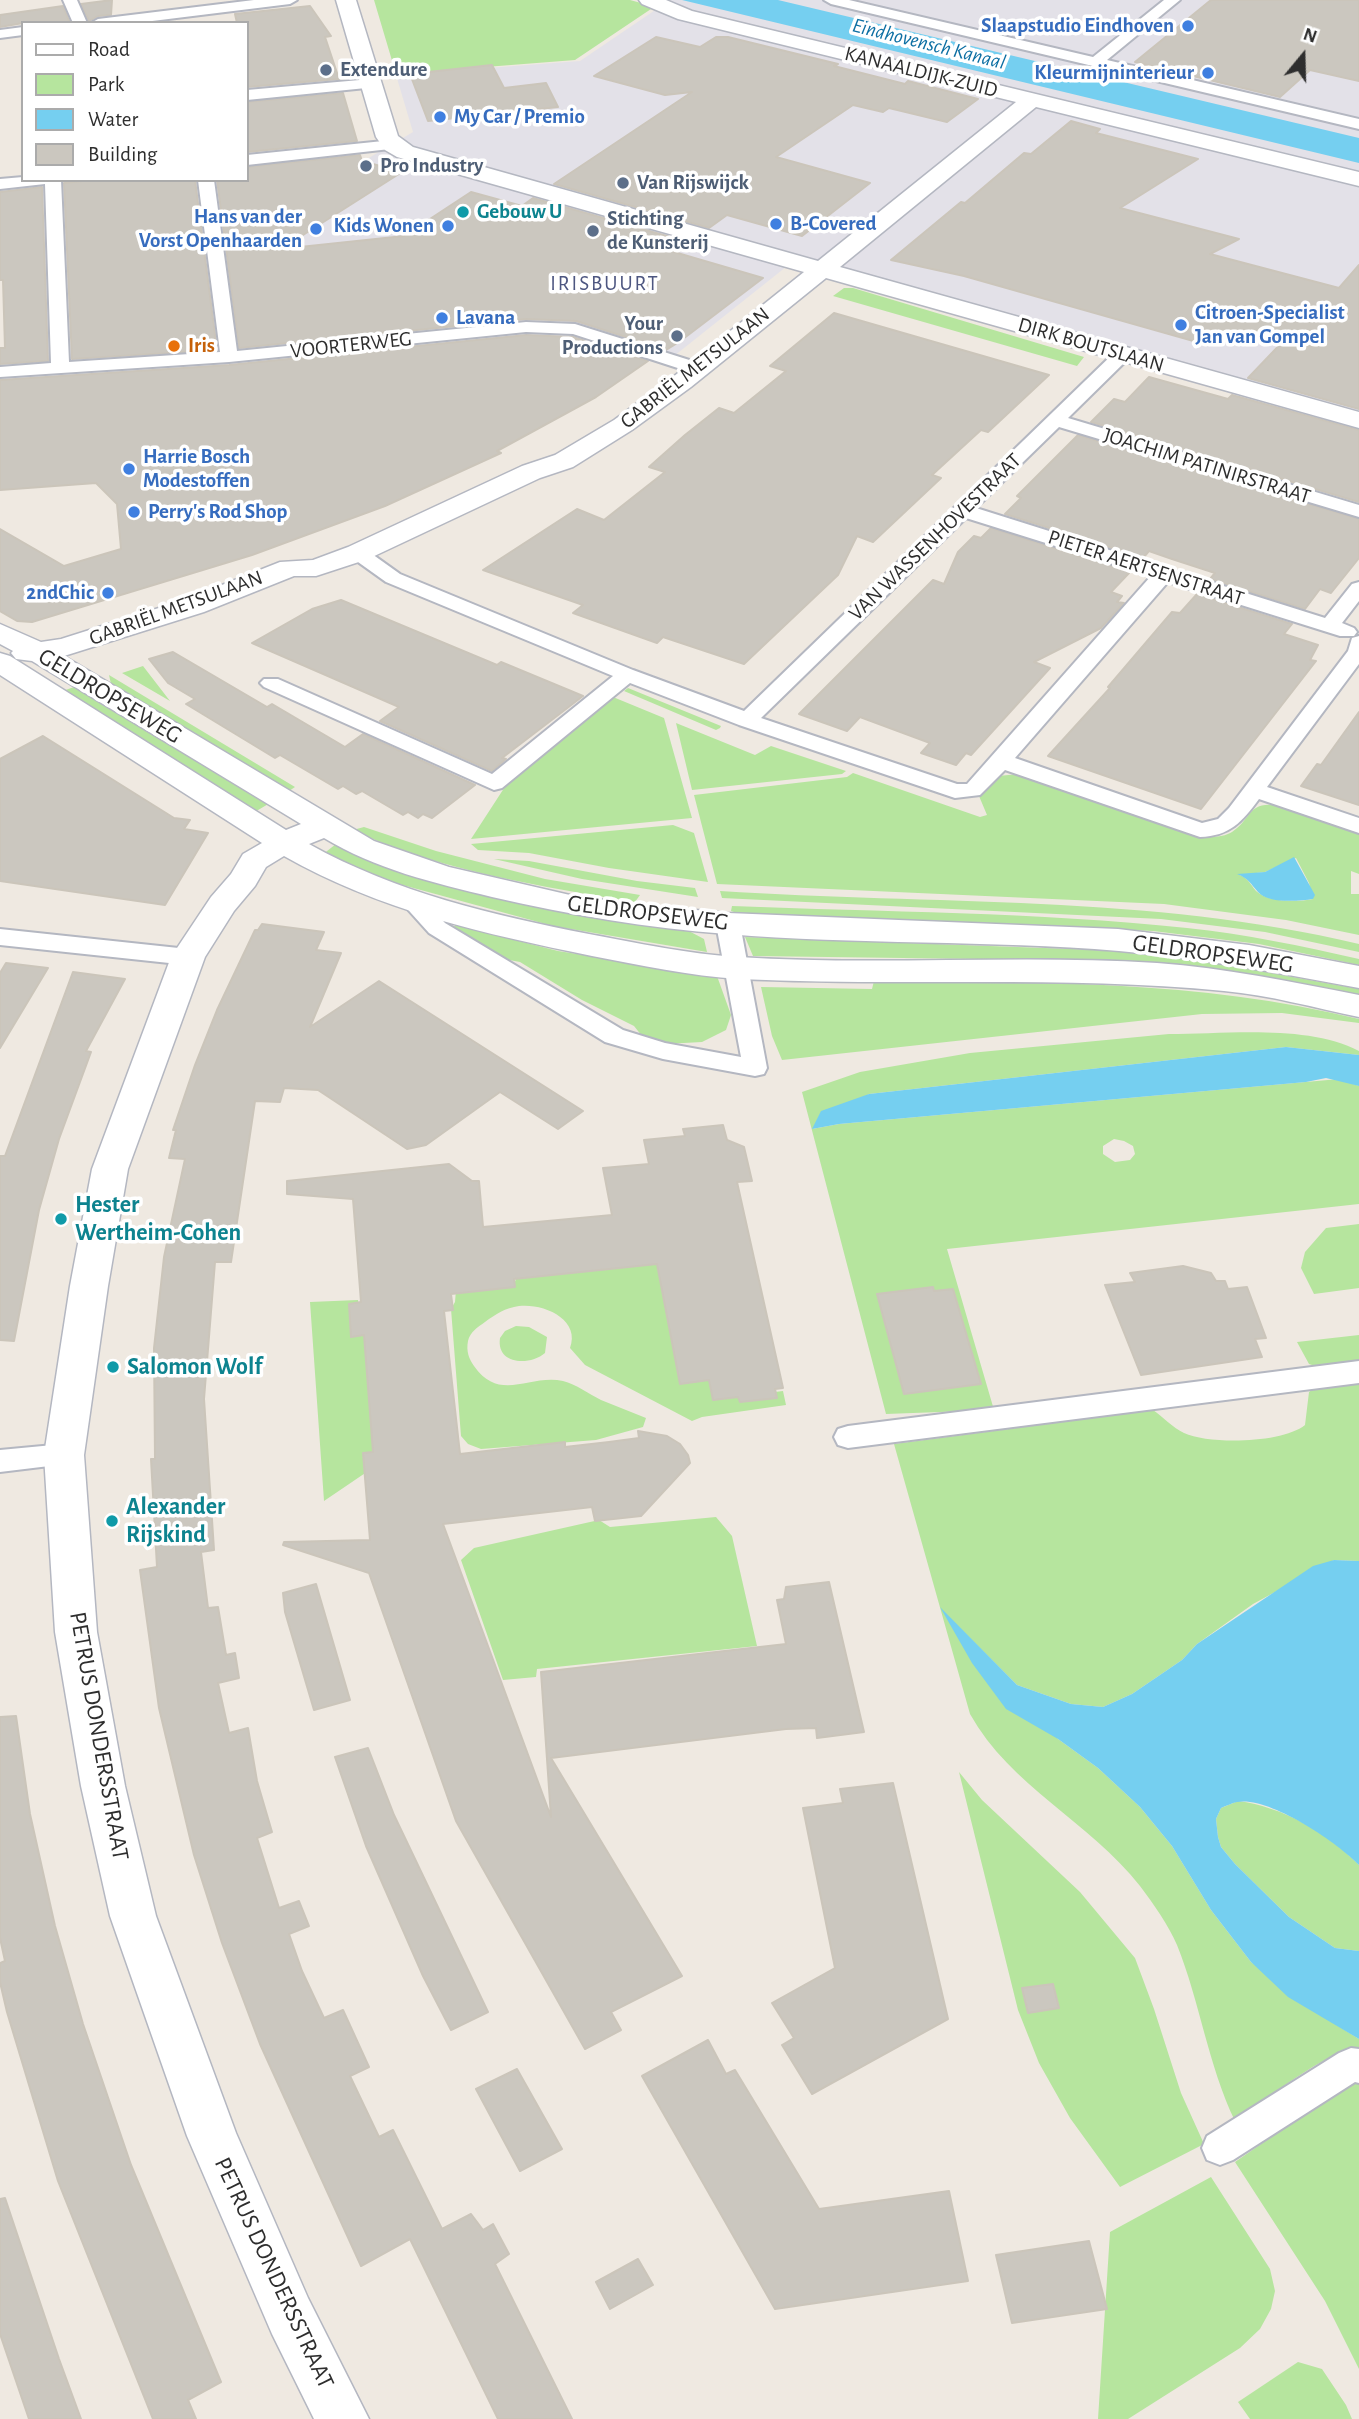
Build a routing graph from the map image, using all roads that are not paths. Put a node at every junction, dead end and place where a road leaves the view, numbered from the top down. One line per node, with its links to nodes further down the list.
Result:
1 (70, 0): 7 (street)
2 (290, 0): 8 (street)
3 (346, 0): 12 (street)
4 (831, 0): 11 (street)
5 (1173, 0): 11 (street)
6 (658, 4): 14 (street, KANAALDIJK-ZUID)
7 (79, 21)
8 (120, 21)
9 (21, 32): 10 (street)
10 (0, 34)
11 (1096, 62): 15 (street)
12 (371, 84): 13 (street); 16 (street)
13 (248, 95)
14 (1033, 99): 18 (street, KANAALDIJK-ZUID); 23 (street, GABRIËL METSULAAN)
15 (1359, 124)
16 (393, 145): 17 (street); 23 (street, DIRK BOUTSLAAN)
17 (248, 160)
18 (1359, 179)
19 (21, 182): 22 (street)
20 (53, 182): 26 (street)
21 (205, 182): 25 (street)
22 (0, 184)
23 (822, 270): 24 (street, DIRK BOUTSLAAN); 27 (street, GABRIËL METSULAAN)
24 (1123, 354): 29 (street, VAN WASSENHOVESTRAAT); 30 (street, DIRK BOUTSLAAN)
25 (229, 357): 26 (street, VOORTERWEG); 27 (street, VOORTERWEG)
26 (60, 368): 28 (street, VOORTERWEG)
27 (696, 368): 33 (street, GABRIËL METSULAAN)
28 (0, 372)
29 (1055, 420): 31 (street, VAN WASSENHOVESTRAAT); 32 (street, JOACHIM PATINIRSTRAAT)
30 (1359, 420)
31 (962, 510): 34 (street, PIETER AERTSENSTRAAT); 42 (street, VAN WASSENHOVESTRAAT)
32 (1359, 511)
33 (358, 553): 39 (street, GABRIËL METSULAAN); 40 (street)
34 (1164, 574): 36 (street, PIETER AERTSENSTRAAT); 43 (street)
35 (1359, 588): 36 (street)
36 (1329, 626): 38 (street, PIETER AERTSENSTRAAT)
37 (0, 633): 39 (street, GELDROPSEWEG)
38 (1359, 642): 44 (street)
39 (19, 665): 45 (street, GELDROPSEWEG); 47 (street, GELDROPSEWEG)
40 (627, 675): 41 (street); 42 (street)
41 (271, 683)
42 (747, 720): 43 (street)
43 (1002, 761): 44 (street)
44 (1254, 790): 46 (street)
45 (324, 826): 47 (street, PETRUS DONDERSSTRAAT); 49 (main road, GELDROPSEWEG)
46 (1359, 826)
47 (293, 848): 48 (street, GELDROPSEWEG); 51 (street, PETRUS DONDERSSTRAAT)
48 (414, 903): 52 (street, GELDROPSEWEG); 55 (street, GELDROPSEWEG)
49 (727, 924): 52 (street); 53 (street, GELDROPSEWEG)
50 (0, 937): 51 (street)
51 (188, 957): 58 (street, PETRUS DONDERSSTRAAT)
52 (737, 968): 54 (street, GELDROPSEWEG); 55 (street)
53 (1359, 977)
54 (1359, 1006)
55 (755, 1068)
56 (1359, 1372): 57 (street)
57 (848, 1437)
58 (64, 1455): 59 (street); 62 (street, PETRUS DONDERSSTRAAT)
59 (0, 1461)
60 (1359, 2066): 61 (street)
61 (1220, 2148)
62 (342, 2419)

